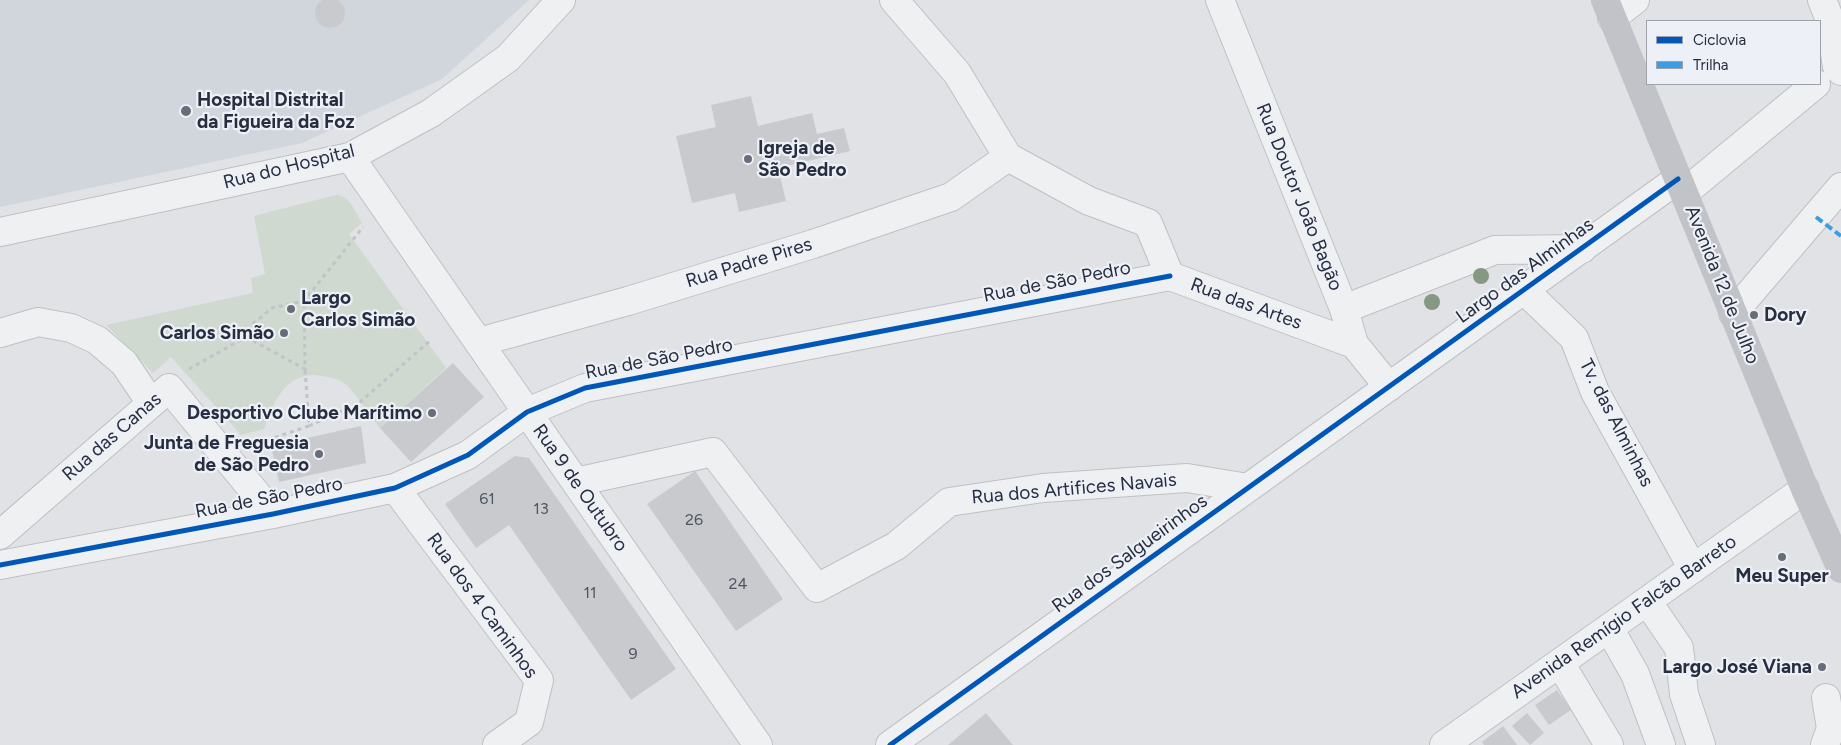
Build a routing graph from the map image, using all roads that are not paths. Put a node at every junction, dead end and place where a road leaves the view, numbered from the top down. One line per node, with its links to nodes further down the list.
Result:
1 (561, 0): 9 (street, Rua do Hospital)
2 (894, 0): 10 (street)
3 (1220, 0): 17 (street, Rua Doutor João Bagão)
4 (1635, 0): 6 (street)
5 (1822, 0): 7 (street)
6 (1608, 9): 11 (main road, Avenida 12 de Julho)
7 (1835, 70)
8 (1815, 85): 11 (street, Largo das Alminhas)
9 (350, 156): 13 (street, Rua do Hospital); 20 (street, Rua 9 de Outubro)
10 (1008, 156): 15 (street, Rua das Artes); 20 (street, Rua Padre Pires)
11 (1681, 186): 14 (street, Largo das Alminhas); 18 (main road, Avenida 12 de Julho)
12 (1841, 186): 18 (street)
13 (0, 232)
14 (1582, 249): 16 (street, Largo das Alminhas); 17 (street, Largo das Alminhas)
15 (1170, 276): 21 (street, Rua das Artes); 24 (street, Rua de São Pedro)
16 (1524, 290): 22 (street, Largo das Alminhas); 32 (street, Tv. das Alminhas)
17 (1344, 309): 21 (street, Rua Doutor João Bagão)
18 (1733, 312): 28 (main road, Avenida 12 de Julho)
19 (0, 333): 23 (street)
20 (479, 342): 24 (street, Rua 9 de Outubro)
21 (1354, 344): 22 (street, Rua Doutor João Bagão)
22 (1388, 387): 27 (street, Rua dos Salgueirinhos)
23 (160, 396): 29 (street, Rua das Canas); 30 (street, Rua das Canas)
24 (527, 412): 25 (street, Rua 9 de Outubro); 26 (street, Rua de São Pedro)
25 (576, 482): 27 (street, Rua dos Artifices Navais); 39 (street, Rua 9 de Outubro)
26 (395, 488): 29 (street, Rua de São Pedro); 38 (street, Rua dos 4 Caminhos)
27 (1248, 488): 40 (street, Rua dos Salgueirinhos)
28 (1805, 489): 32 (street, Avenida Remígio Falcão Barreto); 33 (main road, Avenida 12 de Julho)
29 (273, 514): 31 (street, Rua de São Pedro)
30 (0, 535)
31 (0, 565)
32 (1693, 568): 34 (street, Avenida Remígio Falcão Barreto)
33 (1841, 569)
34 (1647, 601): 35 (street, Avenida Remígio Falcão Barreto); 44 (street)
35 (1609, 628): 36 (street, Avenida Remígio Falcão Barreto); 43 (street)
36 (1560, 663): 41 (street, Avenida Remígio Falcão Barreto); 42 (street)
37 (1826, 698): 45 (street)
38 (497, 745)
39 (758, 745)
40 (890, 745)
41 (1444, 745)
42 (1609, 745)
43 (1661, 745)
44 (1701, 745)
45 (1825, 745)

